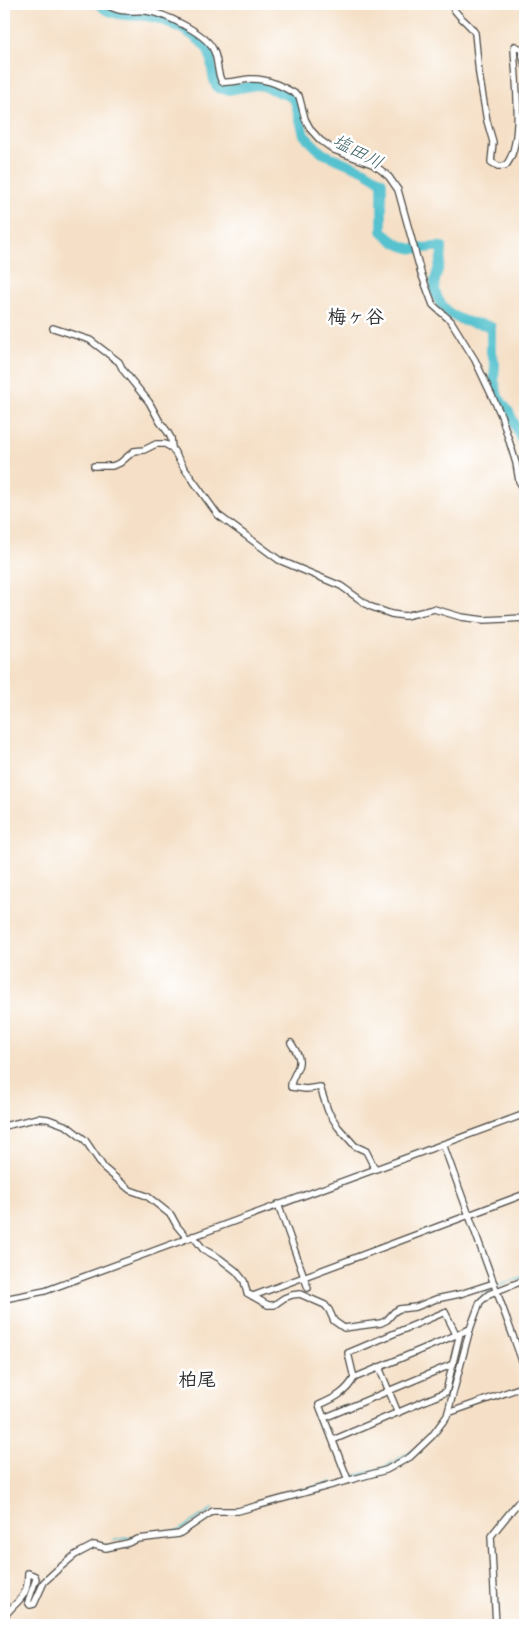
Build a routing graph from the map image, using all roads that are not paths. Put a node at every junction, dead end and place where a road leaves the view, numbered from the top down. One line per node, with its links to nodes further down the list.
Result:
1 (105, 4): 7 (street)
2 (451, 4): 3 (street)
3 (525, 65)
4 (53, 328): 5 (street)
5 (172, 448): 6 (street); 8 (street)
6 (94, 466)
7 (525, 491)
8 (525, 618)
9 (291, 1043): 13 (street)
10 (525, 1114): 12 (street)
11 (4, 1126): 17 (street)
12 (443, 1144): 13 (street); 16 (street)
13 (374, 1169): 15 (street)
14 (525, 1194): 16 (street)
15 (278, 1204): 17 (street); 18 (street)
16 (468, 1215): 18 (street); 20 (street)
17 (190, 1237): 23 (street); 24 (street)
18 (304, 1277): 21 (street); 23 (street)
19 (525, 1280): 22 (street)
20 (494, 1283): 22 (street); 23 (street)
21 (308, 1288)
22 (497, 1291): 25 (street); 29 (street)
23 (252, 1296)
24 (4, 1298)
25 (470, 1329): 26 (street); 34 (street)
26 (458, 1334): 27 (street); 28 (street); 30 (street)
27 (453, 1364): 32 (street); 33 (street)
28 (379, 1367): 30 (street); 32 (street)
29 (525, 1369)
30 (354, 1378): 35 (street)
31 (525, 1386): 34 (street)
32 (388, 1391): 33 (street); 35 (street)
33 (398, 1413): 36 (street)
34 (448, 1414): 37 (street)
35 (324, 1418): 36 (street)
36 (333, 1440): 37 (street)
37 (348, 1480): 39 (street)
38 (525, 1494): 40 (street)
39 (4, 1617)
40 (496, 1625)

